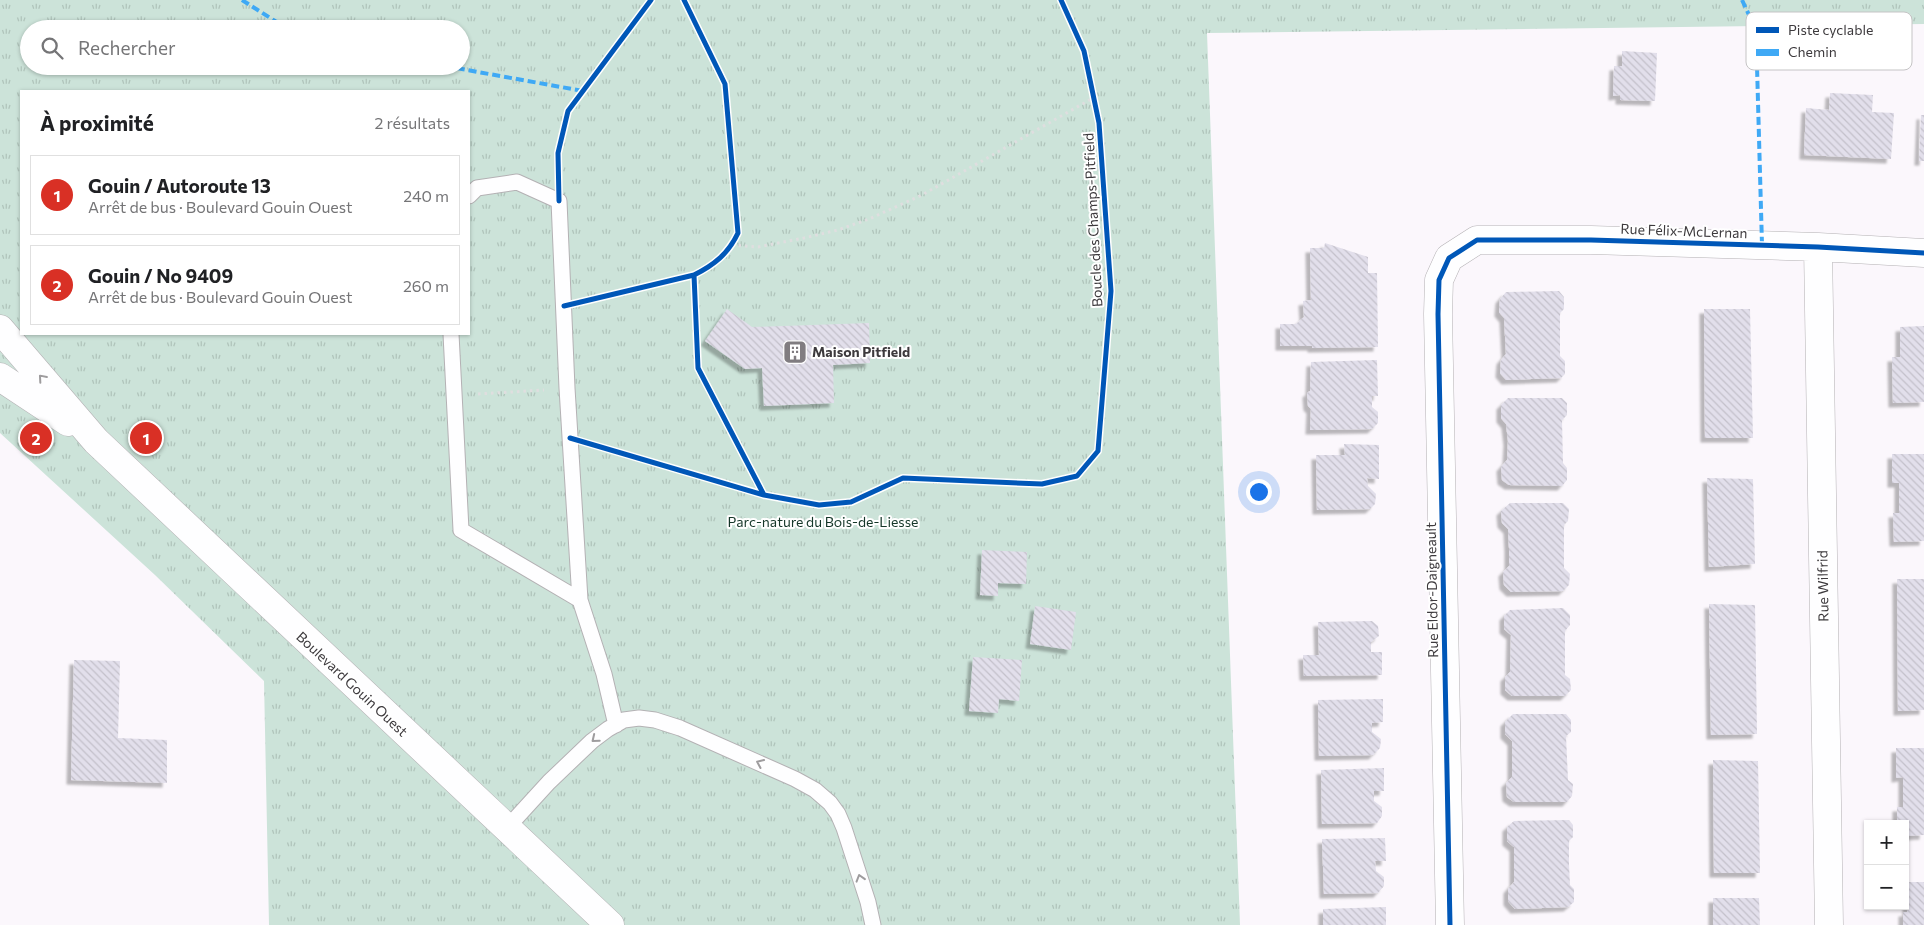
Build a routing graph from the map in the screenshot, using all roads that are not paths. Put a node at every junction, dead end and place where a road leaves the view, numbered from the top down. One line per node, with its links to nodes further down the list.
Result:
1 (470, 195): 9 (lane)
2 (1818, 247): 3 (street, Rue Félix-McLernan); 4 (street, Rue Félix-McLernan); 15 (street, Rue Wilfrid)
3 (1924, 253)
4 (1449, 258): 14 (street, Rue Eldor-Daigneault)
5 (0, 329): 8 (street, Boulevard Gouin Ouest, one-way to 5)
6 (451, 335): 9 (lane)
7 (0, 377): 8 (street, Boulevard Gouin Ouest)
8 (96, 441): 11 (street, Boulevard Gouin Ouest)
9 (580, 600): 10 (lane)
10 (616, 725): 11 (lane, one-way to 11); 13 (lane, one-way to 10)
11 (507, 828): 12 (street, Boulevard Gouin Ouest)
12 (610, 925)
13 (873, 925)
14 (1450, 925)
15 (1829, 925)

